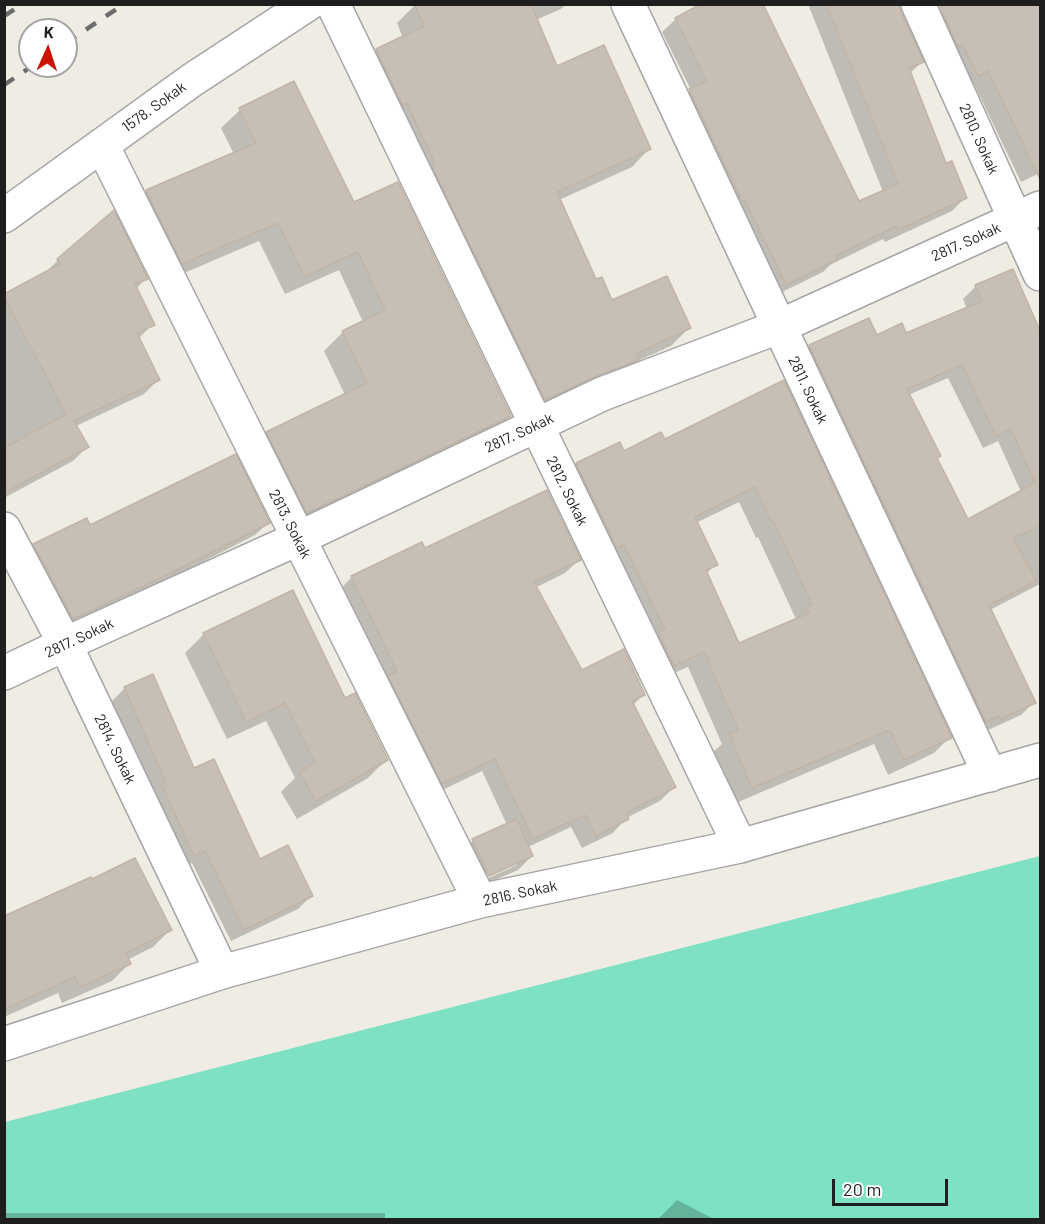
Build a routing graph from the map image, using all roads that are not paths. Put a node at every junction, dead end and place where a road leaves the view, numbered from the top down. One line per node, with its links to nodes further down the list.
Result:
1 (309, 4): 5 (street, 1578. Sokak)
2 (333, 4): 10 (street, 2812. Sokak)
3 (628, 4): 9 (street, 2811. Sokak)
4 (918, 4): 6 (street, 2810. Sokak)
5 (102, 146): 7 (street, 1578. Sokak); 12 (street, 2813. Sokak)
6 (1028, 214): 8 (street, 2810. Sokak); 9 (street, 2817. Sokak)
7 (4, 216)
8 (1041, 274)
9 (778, 327): 10 (street, 2817. Sokak); 16 (street, 2811. Sokak)
10 (536, 426): 12 (street, 2817. Sokak); 17 (street, 2812. Sokak)
11 (4, 529): 13 (street, 2814. Sokak)
12 (297, 539): 13 (street, 2817. Sokak); 18 (street, 2813. Sokak)
13 (65, 644): 14 (street, 2817. Sokak); 19 (street, 2814. Sokak)
14 (4, 673)
15 (1041, 760): 16 (street, 2816. Sokak)
16 (990, 775): 17 (street, 2816. Sokak)
17 (740, 846): 18 (street, 2816. Sokak)
18 (480, 901): 19 (street, 2816. Sokak)
19 (222, 972): 20 (street, 2816. Sokak)
20 (4, 1044)

